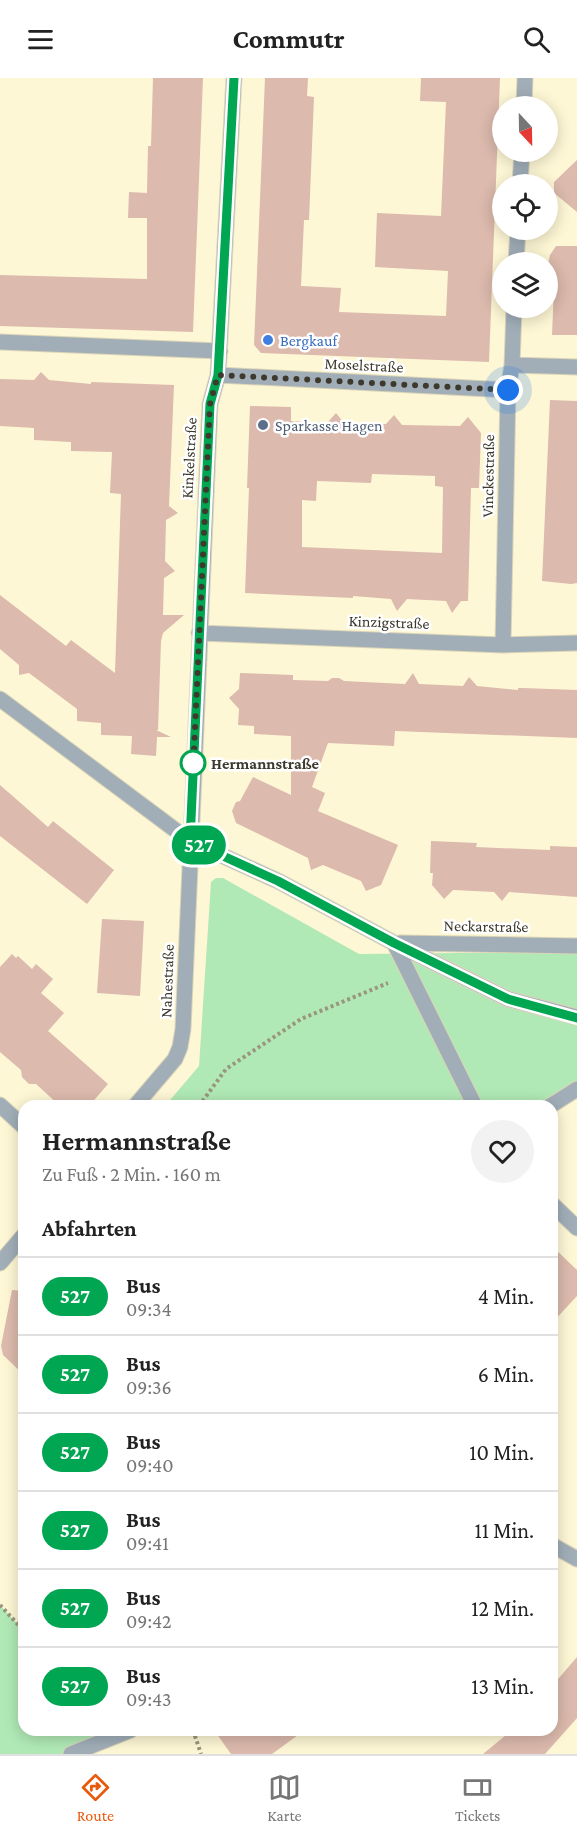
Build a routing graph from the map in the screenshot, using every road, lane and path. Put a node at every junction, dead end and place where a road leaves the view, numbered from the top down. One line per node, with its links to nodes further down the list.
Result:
1 (234, 78): 6 (street, Kinkelstraße)
2 (525, 78): 3 (street)
3 (524, 96)
4 (514, 318): 7 (street, Vinckestraße)
5 (0, 342): 6 (street)
6 (220, 351): 9 (street, Kinkelstraße)
7 (512, 365): 8 (street); 10 (street, Vinckestraße)
8 (577, 367)
9 (218, 375): 10 (street, Moselstraße); 11 (street, Kinkelstraße)
10 (508, 390): 13 (street, Vinckestraße)
11 (199, 633): 13 (street, Kinzigstraße); 15 (street, Kinkelstraße)
12 (577, 643): 13 (street, Kinzigstraße)
13 (503, 645)
14 (0, 699): 15 (street)
15 (190, 841): 16 (street); 21 (street, Nahestraße)
16 (394, 943): 17 (street, Neckarstraße); 18 (street); 19 (street)
17 (577, 946)
18 (409, 975): 22 (path); 23 (street)
19 (577, 1017)
20 (577, 1089): 24 (street)
21 (140, 1100)
22 (203, 1100)
23 (472, 1100)
24 (558, 1101)
25 (0, 1105): 26 (street)
26 (18, 1122)
27 (558, 1210): 28 (street)
28 (577, 1228)
29 (18, 1242): 30 (street)
30 (0, 1263)
31 (558, 1548): 32 (street)
32 (577, 1559)
33 (0, 1605): 34 (path)
34 (18, 1624)
35 (116, 1736): 37 (street)
36 (195, 1736): 38 (path)
37 (71, 1754)
38 (201, 1754)

